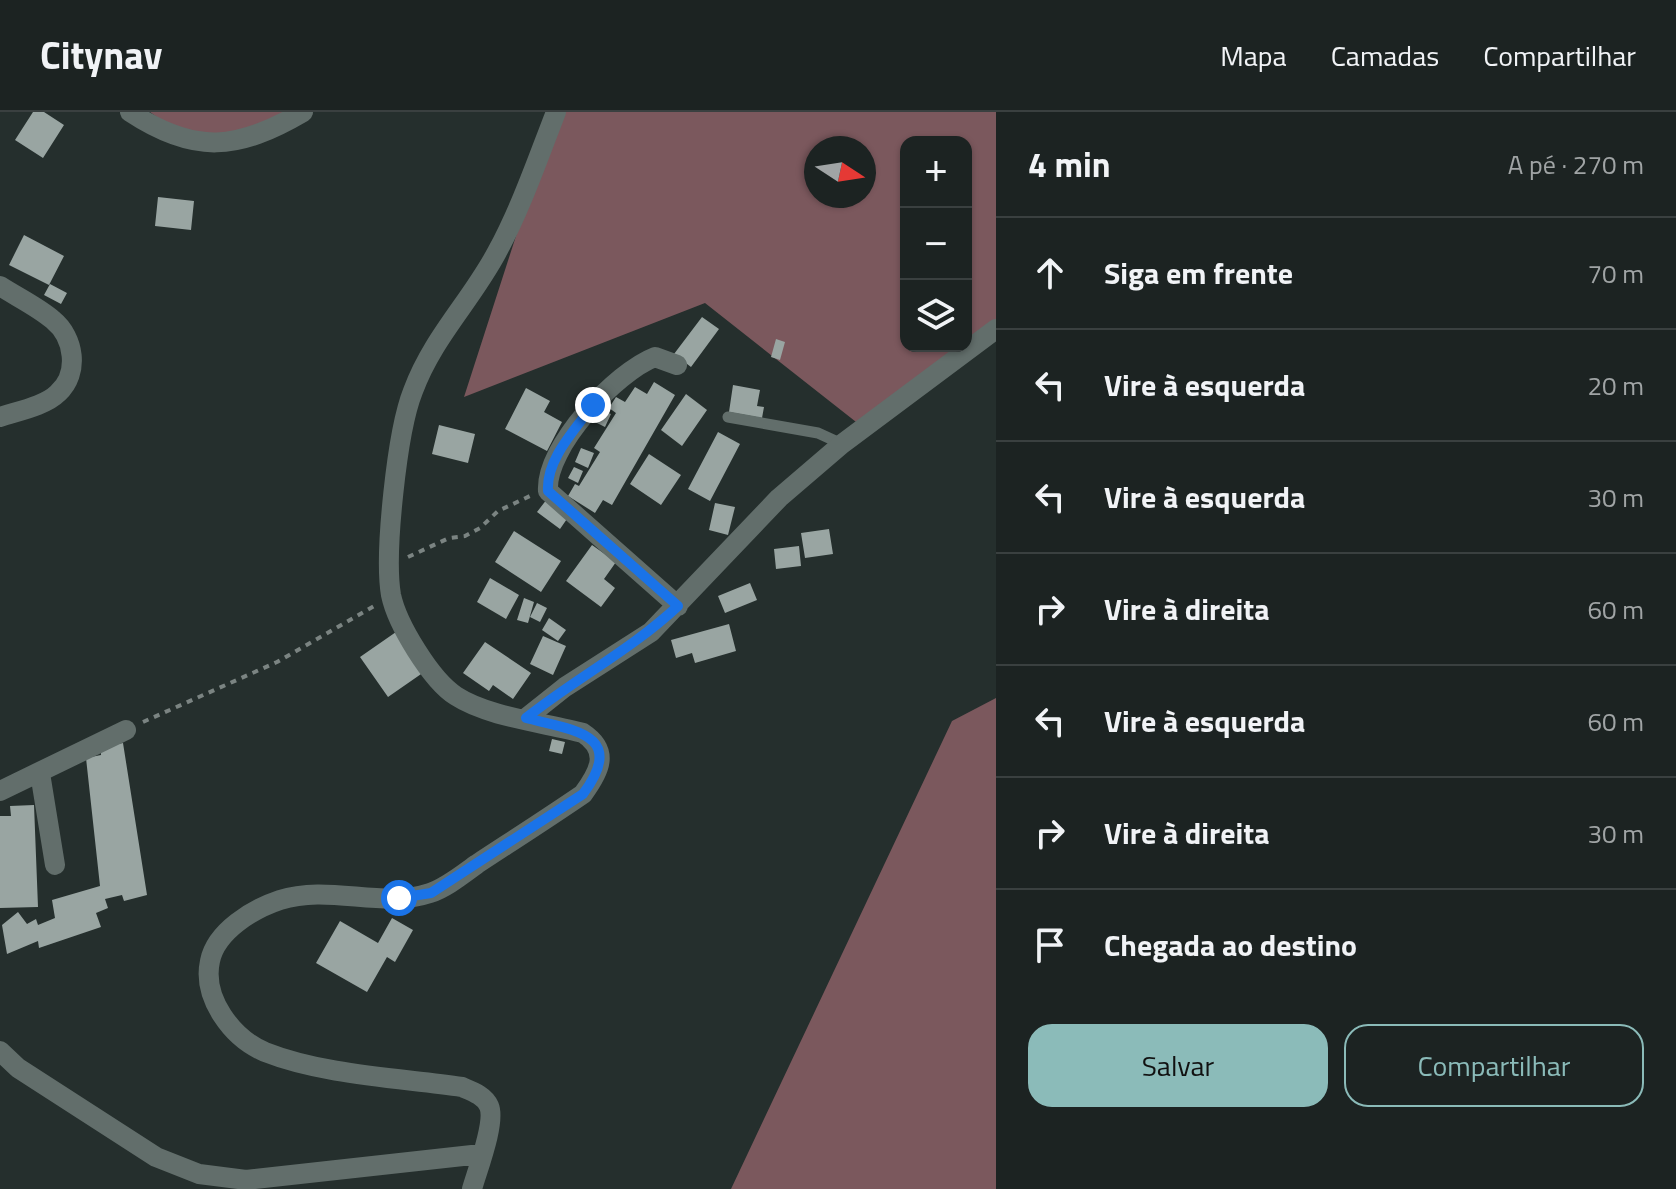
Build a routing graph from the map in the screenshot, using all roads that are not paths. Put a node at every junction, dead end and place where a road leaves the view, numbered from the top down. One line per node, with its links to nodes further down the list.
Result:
1 (130, 112): 2 (street)
2 (303, 112)
3 (556, 112): 11 (street)
4 (0, 286): 7 (street)
5 (996, 329): 9 (street)
6 (677, 365): 10 (street)
7 (0, 417)
8 (728, 417): 9 (lane)
9 (842, 444): 10 (street)
10 (678, 606): 11 (street)
11 (526, 718): 17 (street)
12 (126, 730): 13 (street)
13 (40, 773): 14 (street); 15 (street)
14 (0, 791)
15 (55, 865)
16 (0, 1051): 17 (street)
17 (481, 1154): 18 (street)
18 (472, 1189)

